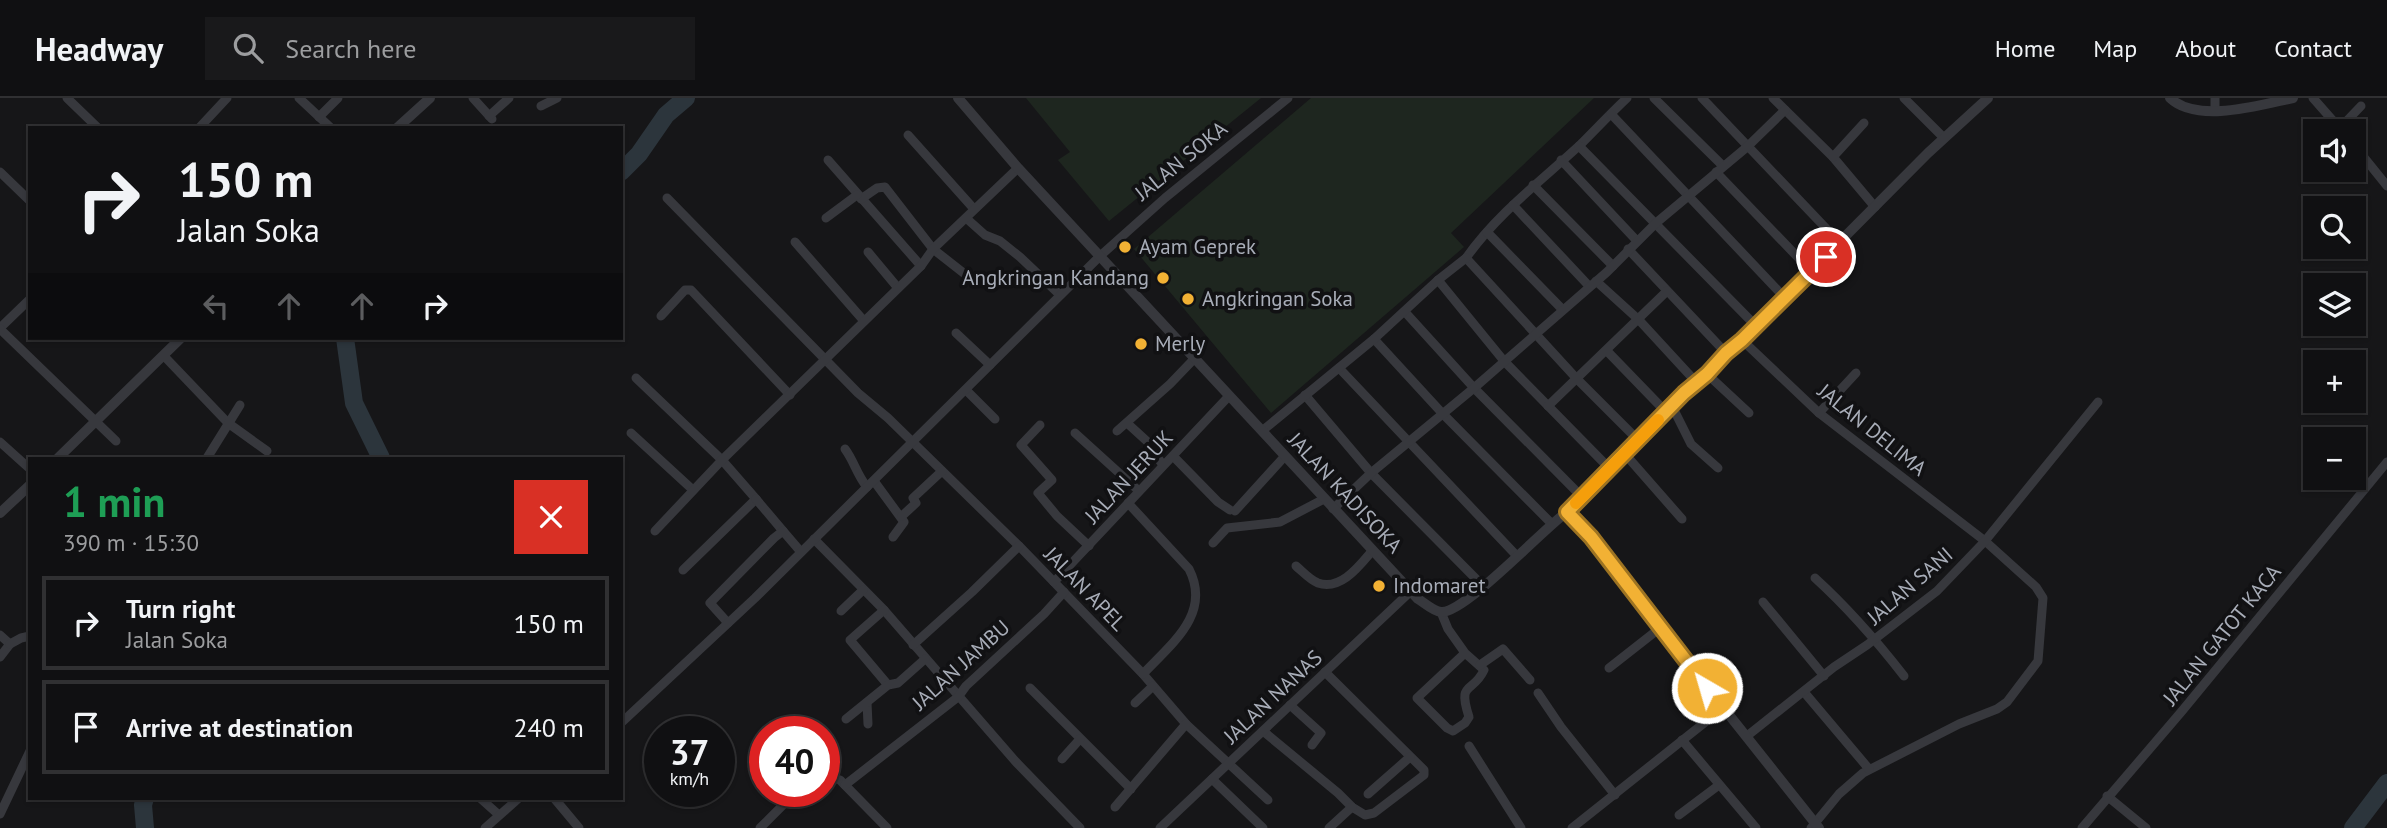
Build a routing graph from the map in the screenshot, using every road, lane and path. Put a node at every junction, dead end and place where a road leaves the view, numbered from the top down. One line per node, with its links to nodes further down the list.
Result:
1 (67, 98): 30 (street)
2 (227, 98): 31 (street)
3 (299, 98): 26 (street)
4 (338, 98): 26 (street)
5 (430, 98): 33 (street)
6 (473, 98): 7 (street)
7 (509, 98)
8 (557, 98): 21 (street)
9 (958, 98): 42 (street, JALAN KADISOKA)
10 (1288, 98): 66 (street, JALAN SOKA)
11 (1627, 98): 25 (street)
12 (1654, 98): 43 (street)
13 (1702, 98): 37 (street)
14 (1773, 98): 23 (street)
15 (1904, 98): 35 (street)
16 (1988, 98): 35 (street)
17 (2170, 98): 24 (street)
18 (2215, 98): 24 (street)
19 (2293, 98): 24 (street)
20 (2313, 98): 27 (street)
21 (541, 106)
22 (2361, 106): 28 (street)
23 (1785, 110): 37 (street); 38 (street)
24 (2215, 110)
25 (1611, 114): 36 (street); 49 (street)
26 (319, 117): 32 (street)
27 (2331, 119)
28 (2350, 119)
29 (1864, 123): 38 (street)
30 (96, 126)
31 (200, 126)
32 (329, 126)
33 (399, 126)
34 (908, 135): 55 (street)
35 (1944, 138): 54 (street)
36 (1578, 146): 40 (street); 58 (street)
37 (1746, 146): 43 (street); 62 (street)
38 (1833, 157): 54 (street)
39 (828, 160): 50 (street)
40 (1561, 160): 47 (street); 60 (street)
41 (2366, 160): 46 (street)
42 (1018, 168): 55 (street); 66 (street, JALAN KADISOKA)
43 (1719, 169): 49 (street); 70 (street)
44 (2387, 169): 46 (street)
45 (0, 172): 52 (street)
46 (2379, 176): 48 (street)
47 (1532, 186): 53 (street); 69 (street)
48 (2387, 186)
49 (1688, 194): 58 (street); 77 (street)
50 (859, 197): 56 (street); 63 (street); 68 (street)
51 (667, 198): 94 (street, JALAN APEL)
52 (28, 199)
53 (1513, 205): 59 (street); 73 (street)
54 (1875, 207): 62 (street)
55 (974, 209): 57 (street)
56 (827, 218)
57 (966, 218): 63 (street); 76 (street)
58 (1656, 223): 60 (street); 84 (street)
59 (1487, 232): 67 (street); 79 (street)
60 (1637, 241): 64 (street)
61 (795, 242): 83 (street)
62 (1840, 243): 70 (street)
63 (933, 248): 68 (street); 72 (street)
64 (1628, 249): 69 (street); 75 (street)
65 (868, 252): 74 (street)
66 (1100, 256): 76 (street, JALAN SOKA); 95 (street, JALAN KADISOKA)
67 (1466, 258): 71 (street); 87 (street)
68 (921, 266): 74 (street)
69 (1614, 266): 73 (street)
70 (1811, 271): 77 (street)
71 (1438, 281): 80 (street); 96 (street)
72 (975, 282)
73 (1592, 283): 79 (street); 82 (street)
74 (898, 288): 83 (street)
75 (1667, 291): 82 (street); 92 (street)
76 (1059, 295): 97 (street, JALAN SOKA)
77 (1784, 297): 84 (street)
78 (28, 301): 85 (street)
79 (1562, 309): 87 (street)
80 (1405, 312): 88 (street); 104 (street)
81 (661, 316): 106 (street)
82 (1639, 320): 91 (street); 103 (street)
83 (864, 321): 94 (street)
84 (1756, 326): 90 (street)
85 (0, 329): 117 (street)
86 (956, 333): 97 (street)
87 (1534, 334): 96 (street); 102 (street)
88 (1374, 339): 98 (street); 113 (street)
89 (175, 340): 93 (street)
90 (1742, 340): 92 (street); 115 (street, JALAN DELIMA)
91 (1607, 351): 102 (street); 112 (street)
92 (1726, 353): 100 (street)
93 (164, 356): 117 (street); 118 (street)
94 (827, 359): 106 (street); 129 (street, JALAN APEL)
95 (1194, 359): 108 (street, JALAN KADISOKA); 119 (street)
96 (1504, 361): 104 (street); 111 (street)
97 (990, 365): 105 (street, JALAN SOKA)
98 (1339, 368): 107 (street); 128 (street)
99 (1856, 373): 115 (street)
100 (1707, 374): 103 (street); 114 (street)
101 (636, 378): 137 (street)
102 (1577, 379): 111 (street); 125 (street)
103 (1697, 383): 112 (street)
104 (1474, 388): 113 (street); 149 (street)
105 (966, 390): 116 (street); 129 (street, JALAN SOKA)
106 (790, 395): 137 (street)
107 (1305, 395): 122 (street); 144 (street)
108 (1229, 397): 122 (street, JALAN KADISOKA); 133 (street, JALAN JERUK)
109 (2098, 402): 163 (street, JALAN SANI)
110 (240, 405): 118 (street)
111 (1548, 406): 141 (street)
112 (1669, 409): 125 (street); 142 (street)
113 (1442, 413): 128 (street); 158 (street)
114 (1749, 413)
115 (1819, 413): 163 (street, JALAN DELIMA)
116 (995, 419)
117 (97, 421): 126 (street); 135 (street)
118 (228, 423): 131 (street); 136 (street)
119 (1127, 423): 121 (street); 139 (street)
120 (1041, 425): 166 (street)
121 (1117, 431)
122 (1262, 431): 134 (street, JALAN KADISOKA)
123 (631, 433): 147 (street)
124 (1075, 433): 148 (street)
125 (1638, 440): 132 (street)
126 (116, 441)
127 (0, 442): 140 (street)
128 (1407, 442): 144 (street); 169 (street)
129 (913, 443): 143 (street, JALAN APEL); 145 (street, JALAN SOKA)
130 (845, 449): 145 (street)
131 (267, 452)
132 (1625, 454): 141 (street); 157 (street)
133 (1172, 456): 134 (street); 139 (street, JALAN JERUK)
134 (1285, 456): 151 (street, JALAN KADISOKA)
135 (59, 457)
136 (208, 457)
137 (722, 460): 147 (street); 150 (street)
138 (2387, 462): 231 (street, JALAN GATOT KACA)
139 (1163, 465): 148 (street, JALAN JERUK)
140 (28, 466)
141 (1610, 468): 149 (street)
142 (1718, 468)
143 (942, 471): 156 (street); 165 (street, JALAN APEL)
144 (1371, 472): 153 (street); 174 (street)
145 (871, 484): 156 (street); 162 (street, JALAN SOKA)
146 (28, 487): 155 (street)
147 (693, 491): 159 (street)
148 (1139, 491): 152 (street, JALAN JERUK)
149 (1582, 497): 154 (street)
150 (756, 499): 160 (street); 171 (street)
151 (1324, 499): 153 (street, JALAN KADISOKA); 164 (street)
152 (1128, 503): 166 (street, JALAN JERUK); 195 (street)
153 (1333, 509): 167 (street, JALAN KADISOKA)
154 (1567, 512): 158 (street); 183 (street)
155 (0, 513)
156 (902, 516): 161 (street)
157 (1682, 519)
158 (1551, 523): 169 (street)
159 (655, 531)
160 (783, 531): 168 (street); 182 (street)
161 (893, 537)
162 (814, 539): 168 (street, JALAN SOKA); 175 (street)
163 (1984, 541): 186 (street, JALAN SANI); 223 (street, JALAN DELIMA)
164 (1213, 543)
165 (1019, 546): 173 (street, JALAN APEL); 188 (street)
166 (1089, 546): 173 (street, JALAN JERUK)
167 (1373, 551): 170 (street); 177 (street, JALAN KADISOKA)
168 (801, 552): 182 (street, JALAN SOKA)
169 (1516, 555): 174 (street)
170 (1296, 566)
171 (683, 570)
172 (1815, 578): 186 (street)
173 (1054, 582): 176 (street, JALAN APEL)
174 (1483, 587): 181 (street)
175 (863, 590): 179 (street); 180 (street)
176 (1064, 592): 195 (street, JALAN APEL); 204 (street, JALAN JAMBU)
177 (1410, 592): 181 (street, JALAN KADISOKA); 194 (street, JALAN NANAS)
178 (1763, 603): 196 (street)
179 (884, 610): 188 (street); 199 (street)
180 (841, 611)
181 (1441, 612): 189 (street)
182 (728, 623): 210 (street, JALAN SOKA)
183 (1660, 628): 193 (street); 208 (street)
184 (0, 635): 187 (street)
185 (28, 636): 187 (street)
186 (1875, 639): 196 (street, JALAN SANI); 197 (street)
187 (10, 644): 190 (street)
188 (913, 645): 191 (street)
189 (1465, 653): 192 (street); 192 (street)
190 (0, 657)
191 (925, 659): 199 (street); 204 (street)
192 (1480, 665): 198 (street)
193 (1609, 668)
194 (1325, 672): 207 (street, JALAN NANAS); 220 (street)
195 (1143, 674): 200 (street, JALAN APEL)
196 (1824, 676): 202 (street, JALAN SANI)
197 (1904, 676)
198 (1530, 680)
199 (888, 685): 205 (street)
200 (1153, 686): 206 (street); 212 (street, JALAN APEL)
201 (1030, 688): 215 (street)
202 (1804, 692): 214 (street, JALAN SANI); 223 (street)
203 (1538, 693): 230 (street)
204 (958, 697): 226 (street, JALAN JAMBU); 247 (street)
205 (867, 703): 209 (street); 211 (street)
206 (1135, 703)
207 (1290, 705): 213 (street, JALAN NANAS); 217 (street)
208 (1723, 708): 214 (street); 216 (street)
209 (846, 719)
210 (623, 721)
211 (868, 724)
212 (1186, 724): 222 (street, JALAN APEL); 228 (street)
213 (1262, 731): 222 (street, JALAN NANAS); 238 (street)
214 (1747, 736): 242 (street)
215 (1080, 739): 221 (street); 228 (street)
216 (1682, 740): 227 (street); 230 (street)
217 (1312, 745)
218 (1469, 746): 251 (street)
219 (28, 755): 239 (street)
220 (1410, 757): 229 (street); 238 (street)
221 (1062, 759)
222 (1228, 764): 224 (street, JALAN NANAS); 235 (street, JALAN APEL)
223 (1869, 769): 242 (street)
224 (1212, 779): 248 (street, JALAN NANAS); 249 (street)
225 (840, 780): 226 (street)
226 (845, 785): 246 (street)
227 (1719, 785): 241 (street); 253 (street)
228 (1131, 789): 237 (street)
229 (1368, 794)
230 (1615, 795): 252 (street)
231 (2107, 796): 254 (street, JALAN GATOT KACA); 255 (street)
232 (482, 800): 240 (street)
233 (517, 800): 240 (street)
234 (556, 800): 244 (street)
235 (1268, 800)
236 (781, 807): 245 (street)
237 (1115, 807)
238 (1352, 807): 250 (street)
239 (0, 814)
240 (499, 815): 243 (street)
241 (1679, 815)
242 (1815, 827)
243 (485, 828)
244 (579, 828)
245 (760, 828)
246 (887, 828)
247 (1080, 828)
248 (1160, 828)
249 (1263, 828)
250 (1328, 828)
251 (1521, 828)
252 (1572, 828)
253 (1756, 828)
254 (2082, 828)
255 (2146, 828)

